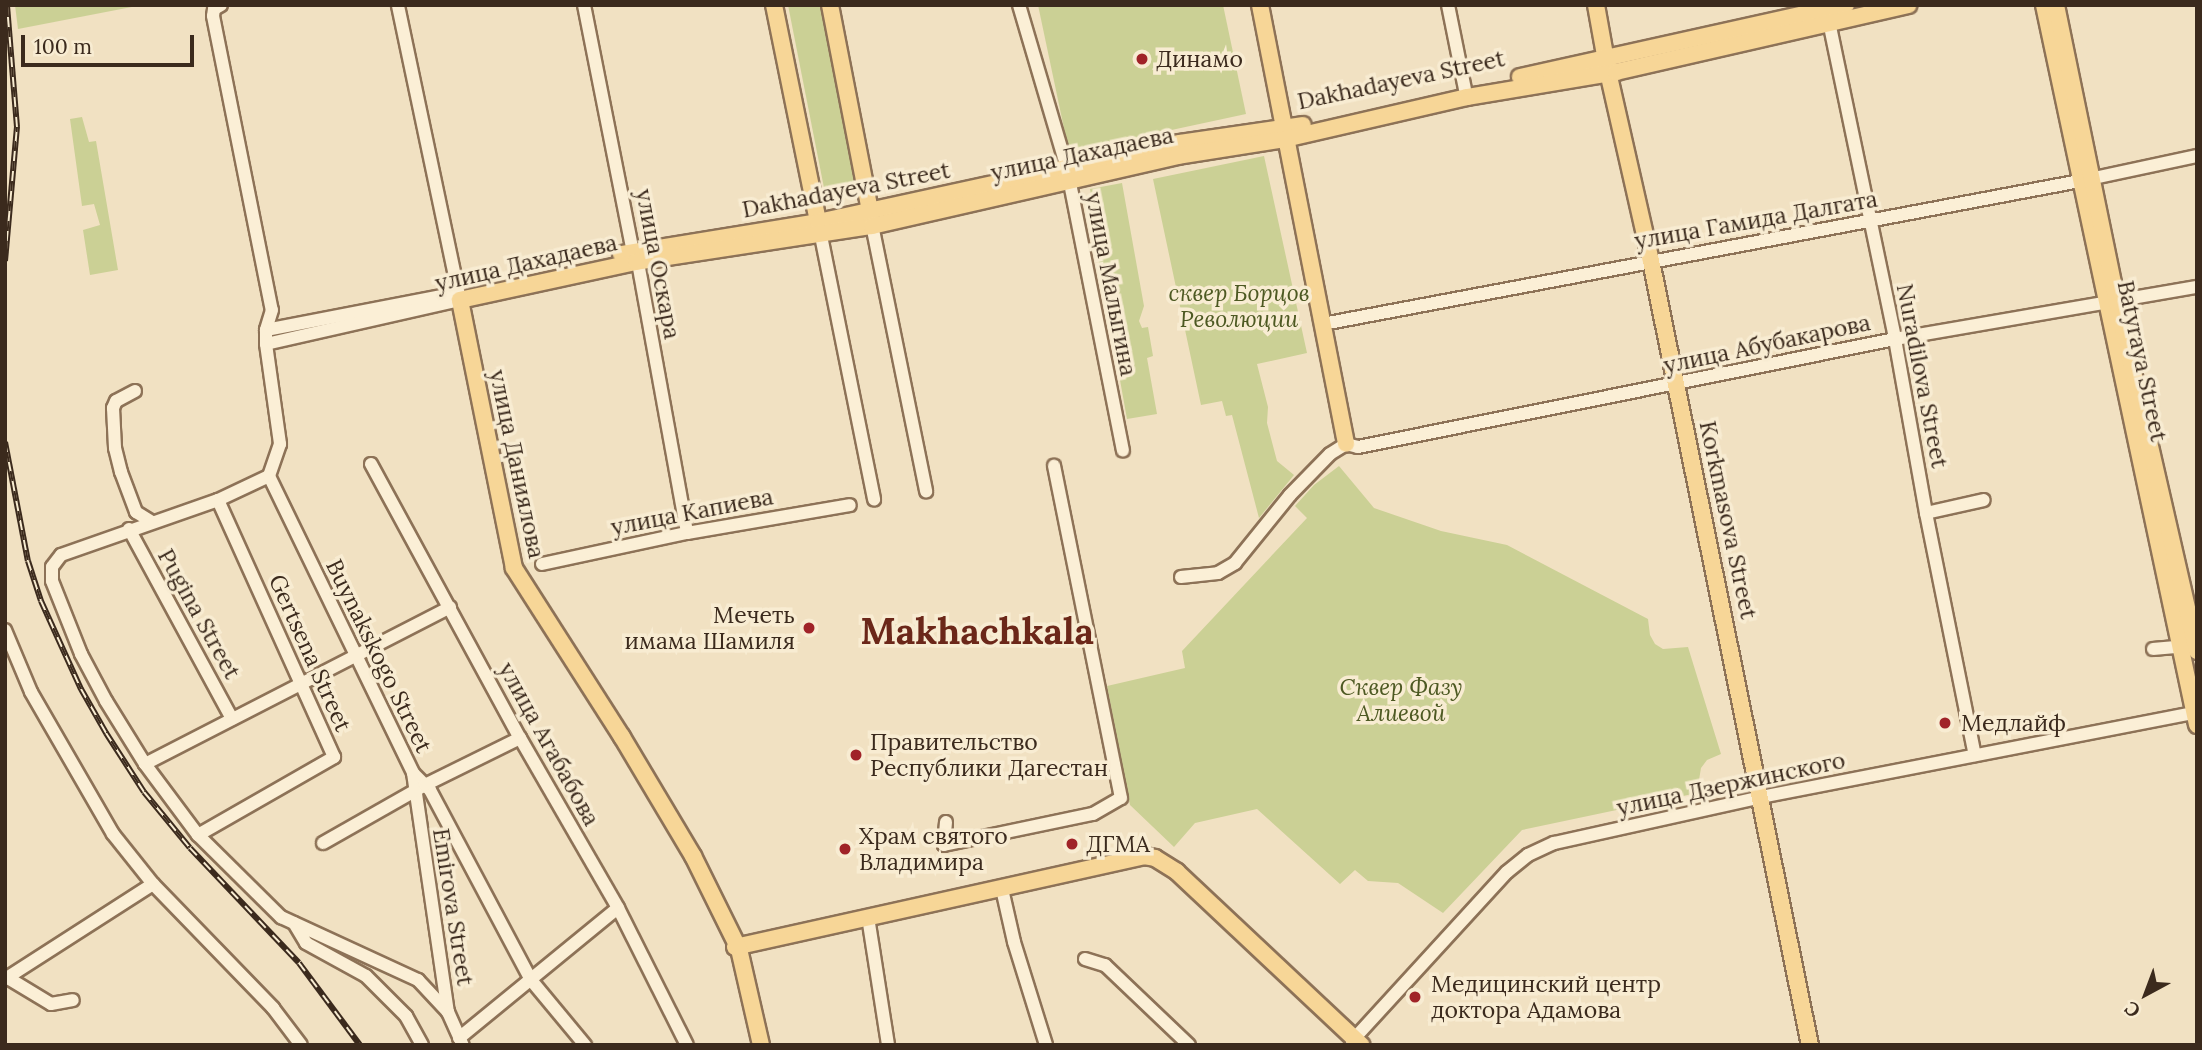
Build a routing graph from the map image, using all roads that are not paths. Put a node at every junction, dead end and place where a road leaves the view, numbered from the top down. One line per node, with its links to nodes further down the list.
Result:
1 (220, 5): 30 (street)
2 (397, 5): 27 (street, улица Даниялова)
3 (584, 5): 24 (street, улица Оскара)
4 (774, 5): 23 (main road)
5 (830, 5): 21 (main road)
6 (1019, 5): 19 (street, улица Малыгина)
7 (1260, 5): 17 (main road)
8 (1448, 5): 16 (street)
9 (1596, 5): 15 (main road, Korkmasova Street)
10 (1846, 5): 14 (main road)
11 (1908, 5): 14 (main road, улица Дахадаева)
12 (2044, 5): 20 (main road, Batyraya Street)
13 (2056, 5): 20 (main road, Batyraya Street)
14 (1827, 12): 15 (main road, улица Дахадаева); 22 (street, Nuradilova Street)
15 (1607, 66): 16 (main road, Dakhadayeva Street); 17 (main road, улица Дахадаева); 25 (main road, Korkmasova Street)
16 (1465, 89): 17 (main road, Dakhadayeva Street)
17 (1284, 133): 19 (main road, улица Дахадаева); 29 (main road)
18 (2197, 156): 20 (street, улица Гамида Далгата)
19 (1069, 174): 21 (main road, улица Дахадаева); 36 (street, улица Малыгина)
20 (2086, 179): 22 (street, улица Гамида Далгата); 28 (main road, Batyraya Street)
21 (871, 218): 23 (main road, улица Дахадаева); 40 (street)
22 (1869, 221): 25 (street, улица Гамида Далгата); 31 (street, Nuradilova Street)
23 (820, 229): 24 (main road, улица Дахадаева); 42 (street)
24 (633, 250): 27 (main road, улица Дахадаева); 48 (street, улица Оскара)
25 (1651, 261): 29 (street, улица Гамида Далгата); 33 (main road, Korkmasova Street)
26 (2197, 287): 28 (street, улица Абубакарова)
27 (458, 296): 30 (street); 32 (street, улица Дахадаева); 73 (main road, улица Даниялова)
28 (2111, 302): 31 (street, улица Абубакарова); 53 (main road, Batyraya Street)
29 (1323, 324): 35 (main road)
30 (266, 330): 32 (street)
31 (1895, 339): 33 (street, улица Абубакарова); 45 (street, Nuradilova Street)
32 (266, 344): 39 (street)
33 (1676, 384): 35 (street, улица Абубакарова); 64 (main road, Korkmasova Street)
34 (135, 391): 46 (street)
35 (1346, 444): 50 (street)
36 (1123, 450)
37 (371, 464): 51 (street, улица Агабабова)
38 (1054, 466): 65 (street)
39 (269, 476): 41 (street); 55 (street, Buynakskogo Street)
40 (926, 491)
41 (218, 500): 46 (street); 56 (street, Gertsena Street)
42 (874, 500)
43 (1984, 500): 45 (street)
44 (850, 505): 48 (street, улица Капиева)
45 (1926, 513): 60 (street, Nuradilova Street)
46 (152, 522): 47 (street)
47 (128, 529): 58 (street, Pugina Street); 61 (street)
48 (687, 533): 49 (street, улица Капиева)
49 (542, 564)
50 (1181, 577)
51 (450, 607): 55 (street); 59 (street, улица Агабабова)
52 (5, 631): 68 (street)
53 (2190, 647): 54 (street); 57 (main road, Batyraya Street)
54 (2153, 649)
55 (357, 657): 56 (street); 62 (street, Buynakskogo Street)
56 (301, 685): 58 (street); 66 (street, Gertsena Street)
57 (2196, 717): 60 (street, улица Дзержинского)
58 (232, 719): 61 (street)
59 (520, 738): 63 (street); 70 (street, улица Агабабова)
60 (1976, 755): 64 (street, улица Дзержинского)
61 (145, 764): 66 (street)
62 (413, 773): 63 (street, Emirova Street)
63 (420, 789): 67 (street); 76 (street, Buynakskogo Street); 78 (street, Emirova Street)
64 (1761, 797): 80 (street, улица Дзержинского); 89 (main road, Korkmasova Street)
65 (946, 822)
66 (198, 835): 72 (street)
67 (323, 843)
68 (153, 884): 75 (street); 81 (street)
69 (1002, 890): 71 (main road); 80 (main road); 80 (main road); 87 (street)
70 (618, 908): 76 (street); 84 (street, улица Агабабова)
71 (868, 918): 73 (main road); 86 (street)
72 (293, 922): 78 (street); 82 (street)
73 (737, 948): 85 (main road, улица Даниялова)
74 (1085, 959): 88 (street)
75 (7, 979): 77 (street)
76 (531, 980): 79 (street); 83 (street, Buynakskogo Street)
77 (73, 1000)
78 (448, 1012): 79 (street, Emirova Street)
79 (461, 1042)
80 (1356, 1042)
81 (301, 1045)
82 (422, 1045)
83 (585, 1045)
84 (687, 1045)
85 (758, 1045)
86 (888, 1045)
87 (1046, 1045)
88 (1189, 1045)
89 (1810, 1045)

